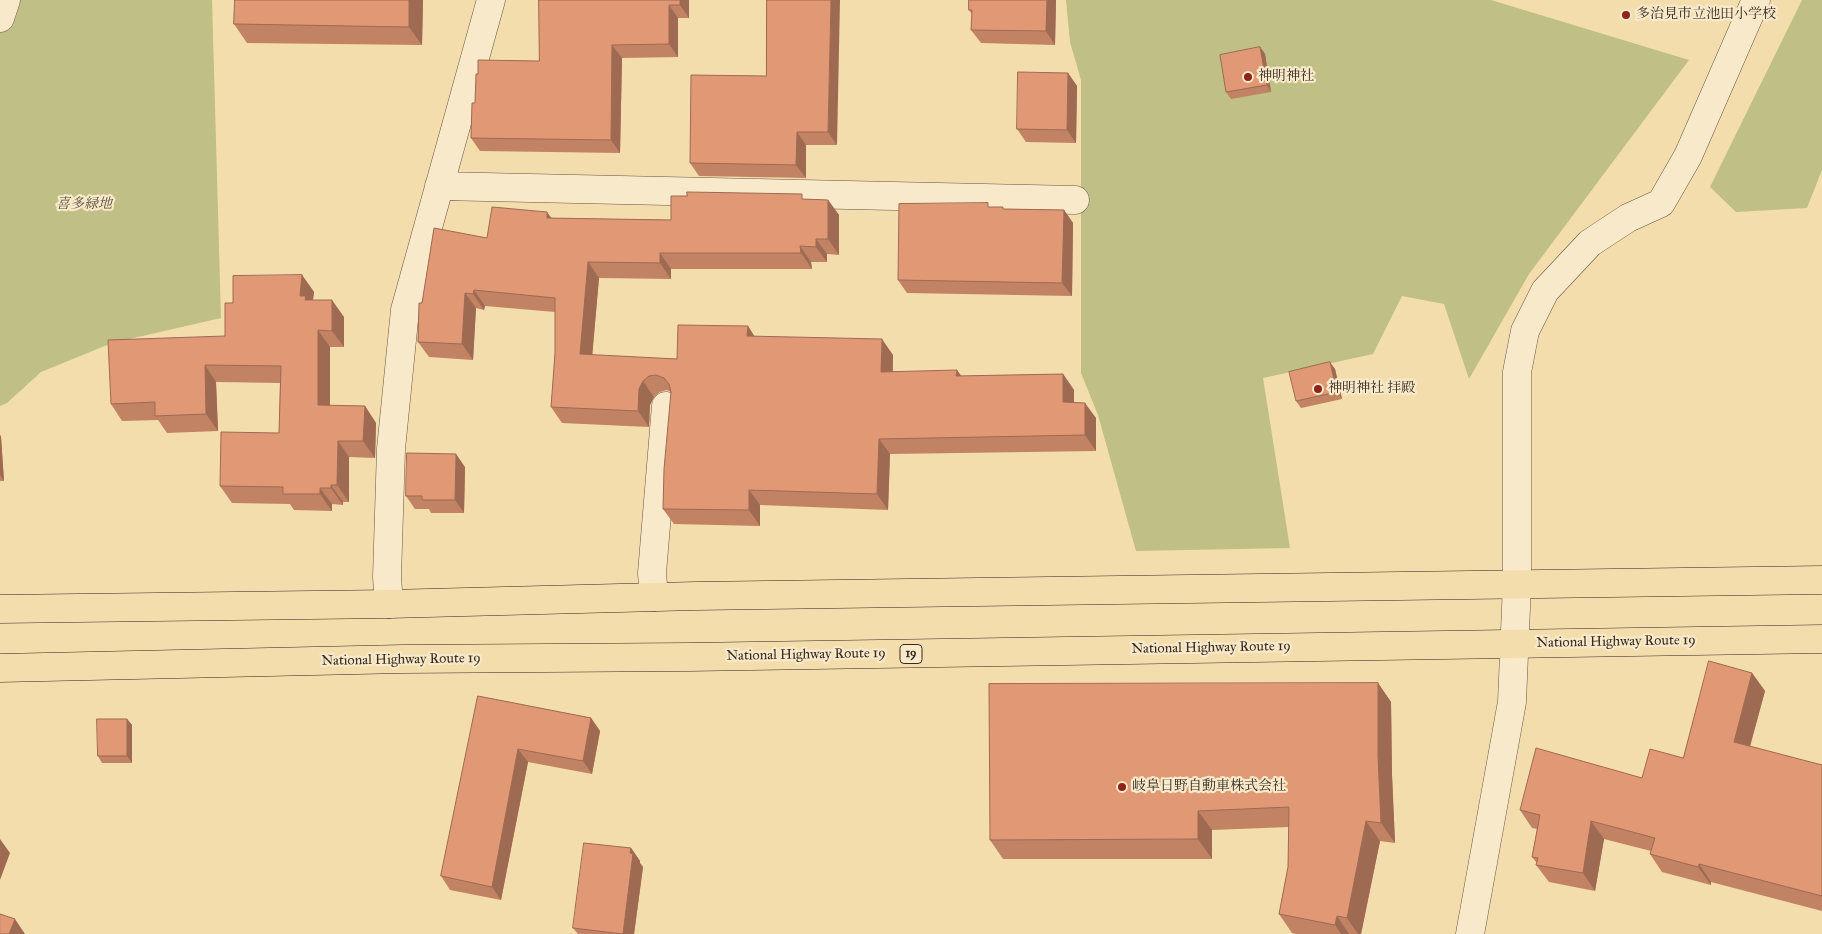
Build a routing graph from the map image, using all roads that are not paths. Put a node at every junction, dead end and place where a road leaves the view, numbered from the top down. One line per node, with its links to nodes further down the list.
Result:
1 (6, 0): 4 (street)
2 (491, 0): 5 (street)
3 (1756, 0): 9 (street)
4 (0, 18)
5 (439, 186): 6 (street); 11 (street)
6 (1075, 200)
7 (666, 406): 10 (street)
8 (1822, 580): 9 (highway)
9 (1517, 584): 10 (highway); 14 (street)
10 (654, 597): 11 (highway)
11 (389, 604): 12 (highway)
12 (0, 609)
13 (1822, 639): 14 (highway, National Highway Route 19 / 19)
14 (1515, 643): 15 (highway, National Highway Route 19 / 19); 16 (street)
15 (0, 668)
16 (1470, 934)

